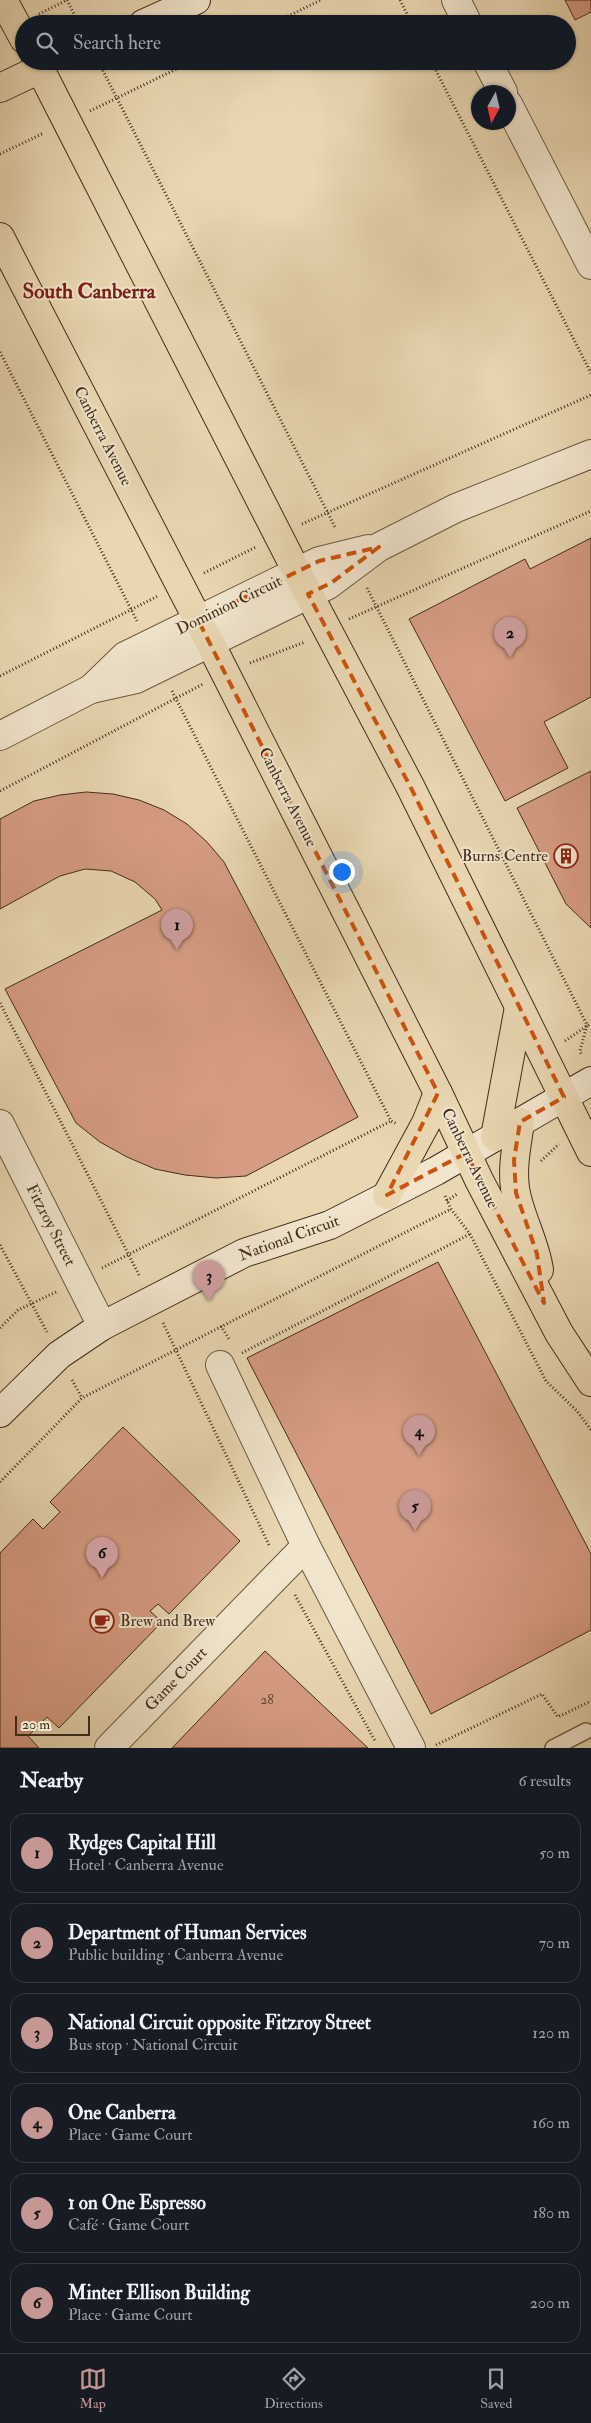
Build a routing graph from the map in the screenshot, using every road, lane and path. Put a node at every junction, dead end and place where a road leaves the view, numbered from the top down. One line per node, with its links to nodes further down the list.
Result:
1 (3, 0): 12 (highway)
2 (67, 0): 7 (path)
3 (196, 0): 8 (street)
4 (321, 0): 9 (path)
5 (400, 0): 10 (path)
6 (456, 0): 11 (street)
7 (74, 15)
8 (163, 15)
9 (290, 15)
10 (408, 15)
11 (464, 15)
12 (15, 22)
13 (33, 70): 20 (highway)
14 (46, 70): 23 (highway)
15 (103, 70): 21 (path)
16 (175, 70): 21 (path)
17 (436, 70): 28 (path)
18 (492, 70): 19 (street)
19 (499, 85)
20 (0, 88)
21 (117, 98): 23 (path); 29 (path)
22 (516, 120): 26 (street)
23 (67, 122): 24 (path); 32 (highway)
24 (0, 154)
25 (0, 237): 35 (highway, Canberra Avenue)
26 (591, 265)
27 (0, 352): 36 (path)
28 (591, 373)
29 (591, 395)
30 (591, 454): 32 (street, Dominion Circuit)
31 (591, 511): 33 (path)
32 (303, 583): 34 (highway); 35 (street, Dominion Circuit)
33 (376, 607): 34 (path); 43 (path)
34 (327, 629): 37 (path); 42 (highway)
35 (204, 631): 36 (street, Dominion Circuit); 37 (highway, Canberra Avenue)
36 (154, 656): 38 (path); 39 (street, Dominion Circuit)
37 (225, 672): 38 (path); 45 (highway, Canberra Avenue)
38 (176, 699): 40 (path); 59 (path)
39 (0, 736)
40 (0, 791)
41 (0, 1004): 59 (path)
42 (520, 1007): 46 (highway); 49 (highway)
43 (591, 1023)
44 (591, 1081): 46 (street, National Circuit)
45 (438, 1093): 52 (highway, Canberra Avenue); 54 (highway)
46 (564, 1096): 47 (street, National Circuit); 51 (highway)
47 (520, 1122): 49 (street, National Circuit); 63 (highway)
48 (0, 1124): 65 (street, Fitzroy Street)
49 (495, 1137): 52 (street, National Circuit)
50 (559, 1144): 53 (path)
51 (591, 1152)
52 (466, 1153): 54 (street, National Circuit); 63 (highway, Canberra Avenue)
53 (544, 1161)
54 (387, 1195): 62 (street, National Circuit)
55 (447, 1201): 56 (path)
56 (451, 1208): 57 (path); 67 (path)
57 (470, 1234): 69 (path); 73 (path)
58 (0, 1244): 64 (path)
59 (129, 1256): 60 (path); 62 (path)
60 (97, 1270)
61 (64, 1288): 64 (path)
62 (151, 1300): 65 (street, National Circuit); 67 (path)
63 (544, 1303): 70 (highway, Canberra Avenue)
64 (31, 1304): 66 (path); 68 (path)
65 (102, 1326): 68 (street, National Circuit)
66 (0, 1328)
67 (176, 1350): 71 (path); 76 (path)
68 (60, 1355): 71 (path); 72 (street, National Circuit)
69 (220, 1365): 75 (street)
70 (591, 1382)
71 (82, 1398): 74 (path)
72 (0, 1413)
73 (591, 1430)
74 (0, 1482)
75 (306, 1546): 76 (street, Game Court); 81 (street)
76 (282, 1571): 79 (street, Game Court); 80 (path)
77 (591, 1701): 82 (path)
78 (586, 1731): 83 (lane)
79 (109, 1748)
80 (379, 1748)
81 (411, 1748)
82 (430, 1748)
83 (554, 1748)

